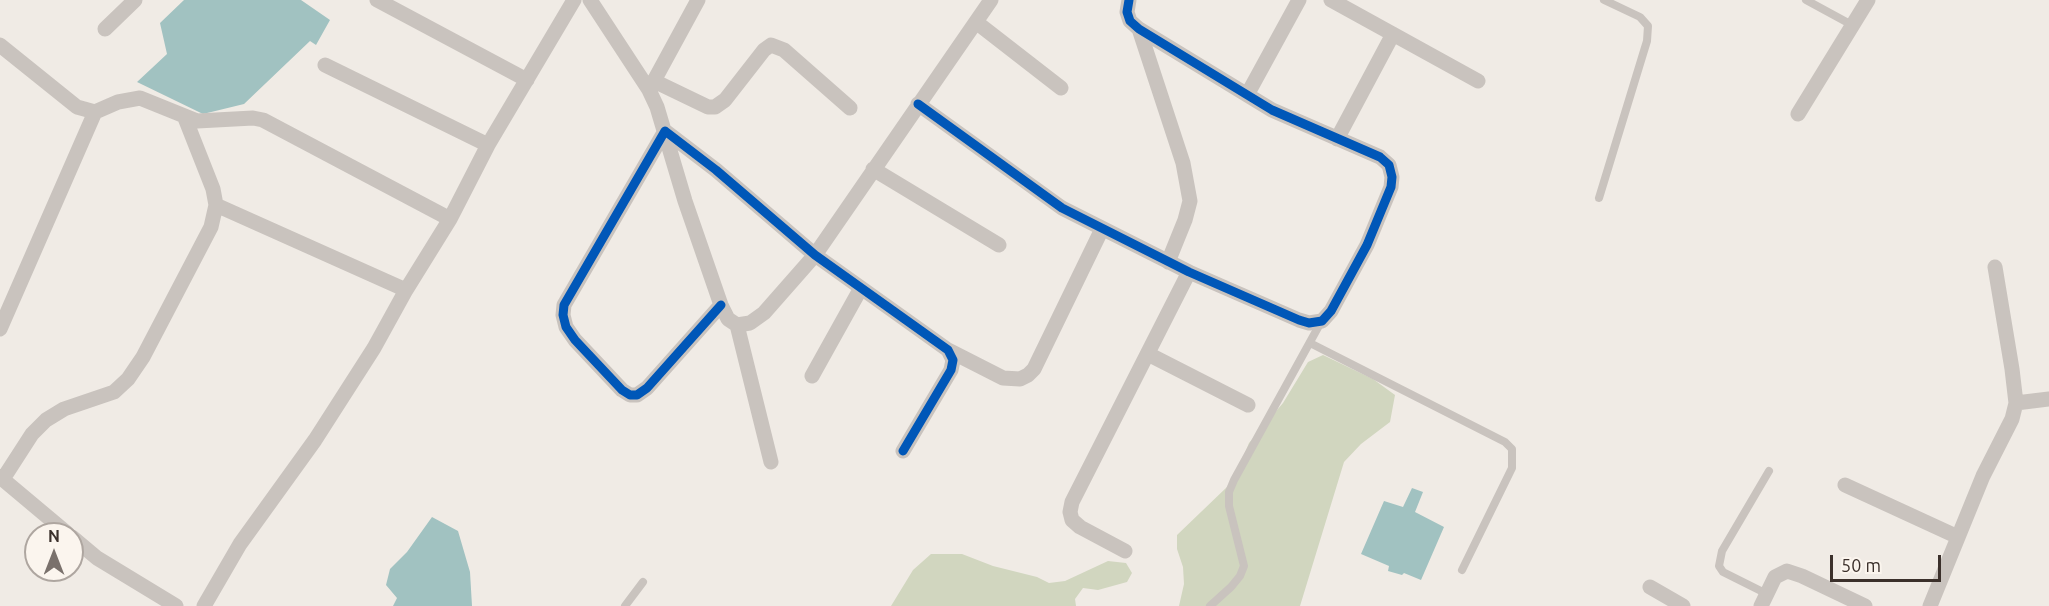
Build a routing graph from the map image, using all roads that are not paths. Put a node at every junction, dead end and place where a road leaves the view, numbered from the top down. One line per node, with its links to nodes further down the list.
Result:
1 (135, 0): 15 (street)
2 (376, 0): 20 (street)
3 (574, 0): 20 (street)
4 (590, 0): 22 (street)
5 (698, 0): 22 (street)
6 (991, 0): 13 (street)
7 (1129, 0): 16 (street)
8 (1299, 0): 24 (street)
9 (1331, 0): 17 (street)
10 (1604, 0): 34 (lane)
11 (1806, 0): 14 (lane)
12 (1868, 0): 14 (street)
13 (976, 22): 23 (street); 25 (street)
14 (1852, 25): 28 (street)
15 (105, 29)
16 (1139, 29): 24 (street); 40 (street)
17 (1394, 34): 21 (street); 31 (street)
18 (0, 45): 27 (street)
19 (325, 65): 32 (street)
20 (527, 80): 32 (street)
21 (1478, 81)
22 (652, 85): 26 (street); 30 (street)
23 (1061, 88)
24 (1247, 95): 31 (street)
25 (918, 104): 33 (street); 37 (street)
26 (850, 108)
27 (95, 112): 29 (street); 48 (street)
28 (1798, 114)
29 (185, 118): 35 (street); 36 (street)
30 (665, 131): 39 (street); 45 (street); 45 (street)
31 (1337, 139): 46 (street)
32 (488, 145): 36 (street)
33 (873, 169): 38 (street); 39 (street)
34 (1599, 198)
35 (216, 205): 44 (street); 59 (street)
36 (450, 219): 44 (street)
37 (1102, 229): 40 (street); 50 (street)
38 (999, 245)
39 (815, 255): 43 (street); 47 (street)
40 (1168, 262): 42 (street)
41 (1995, 267): 54 (street)
42 (1189, 272): 46 (street); 51 (street)
43 (861, 288): 50 (street); 52 (street)
44 (406, 290): 70 (street)
45 (721, 305): 47 (street)
46 (1322, 321): 49 (lane)
47 (737, 325): 57 (street)
48 (0, 329)
49 (1310, 343): 65 (lane); 72 (lane)
50 (948, 350): 56 (street)
51 (1148, 354): 55 (street); 64 (street)
52 (812, 376)
53 (2049, 399): 54 (street)
54 (2016, 403): 62 (street)
55 (1248, 405)
56 (903, 451)
57 (771, 462)
58 (1769, 471): 68 (lane)
59 (2, 478): 61 (street)
60 (1845, 485): 62 (street)
61 (54, 522)
62 (1958, 537): 75 (street)
63 (84, 547): 69 (street)
64 (1125, 551)
65 (1462, 570)
66 (643, 582): 71 (lane)
67 (1650, 587): 73 (street)
68 (1764, 600): 74 (street)
69 (176, 606)
70 (204, 606)
71 (624, 606)
72 (1210, 606)
73 (1683, 606)
74 (1865, 606)
75 (1930, 606)

